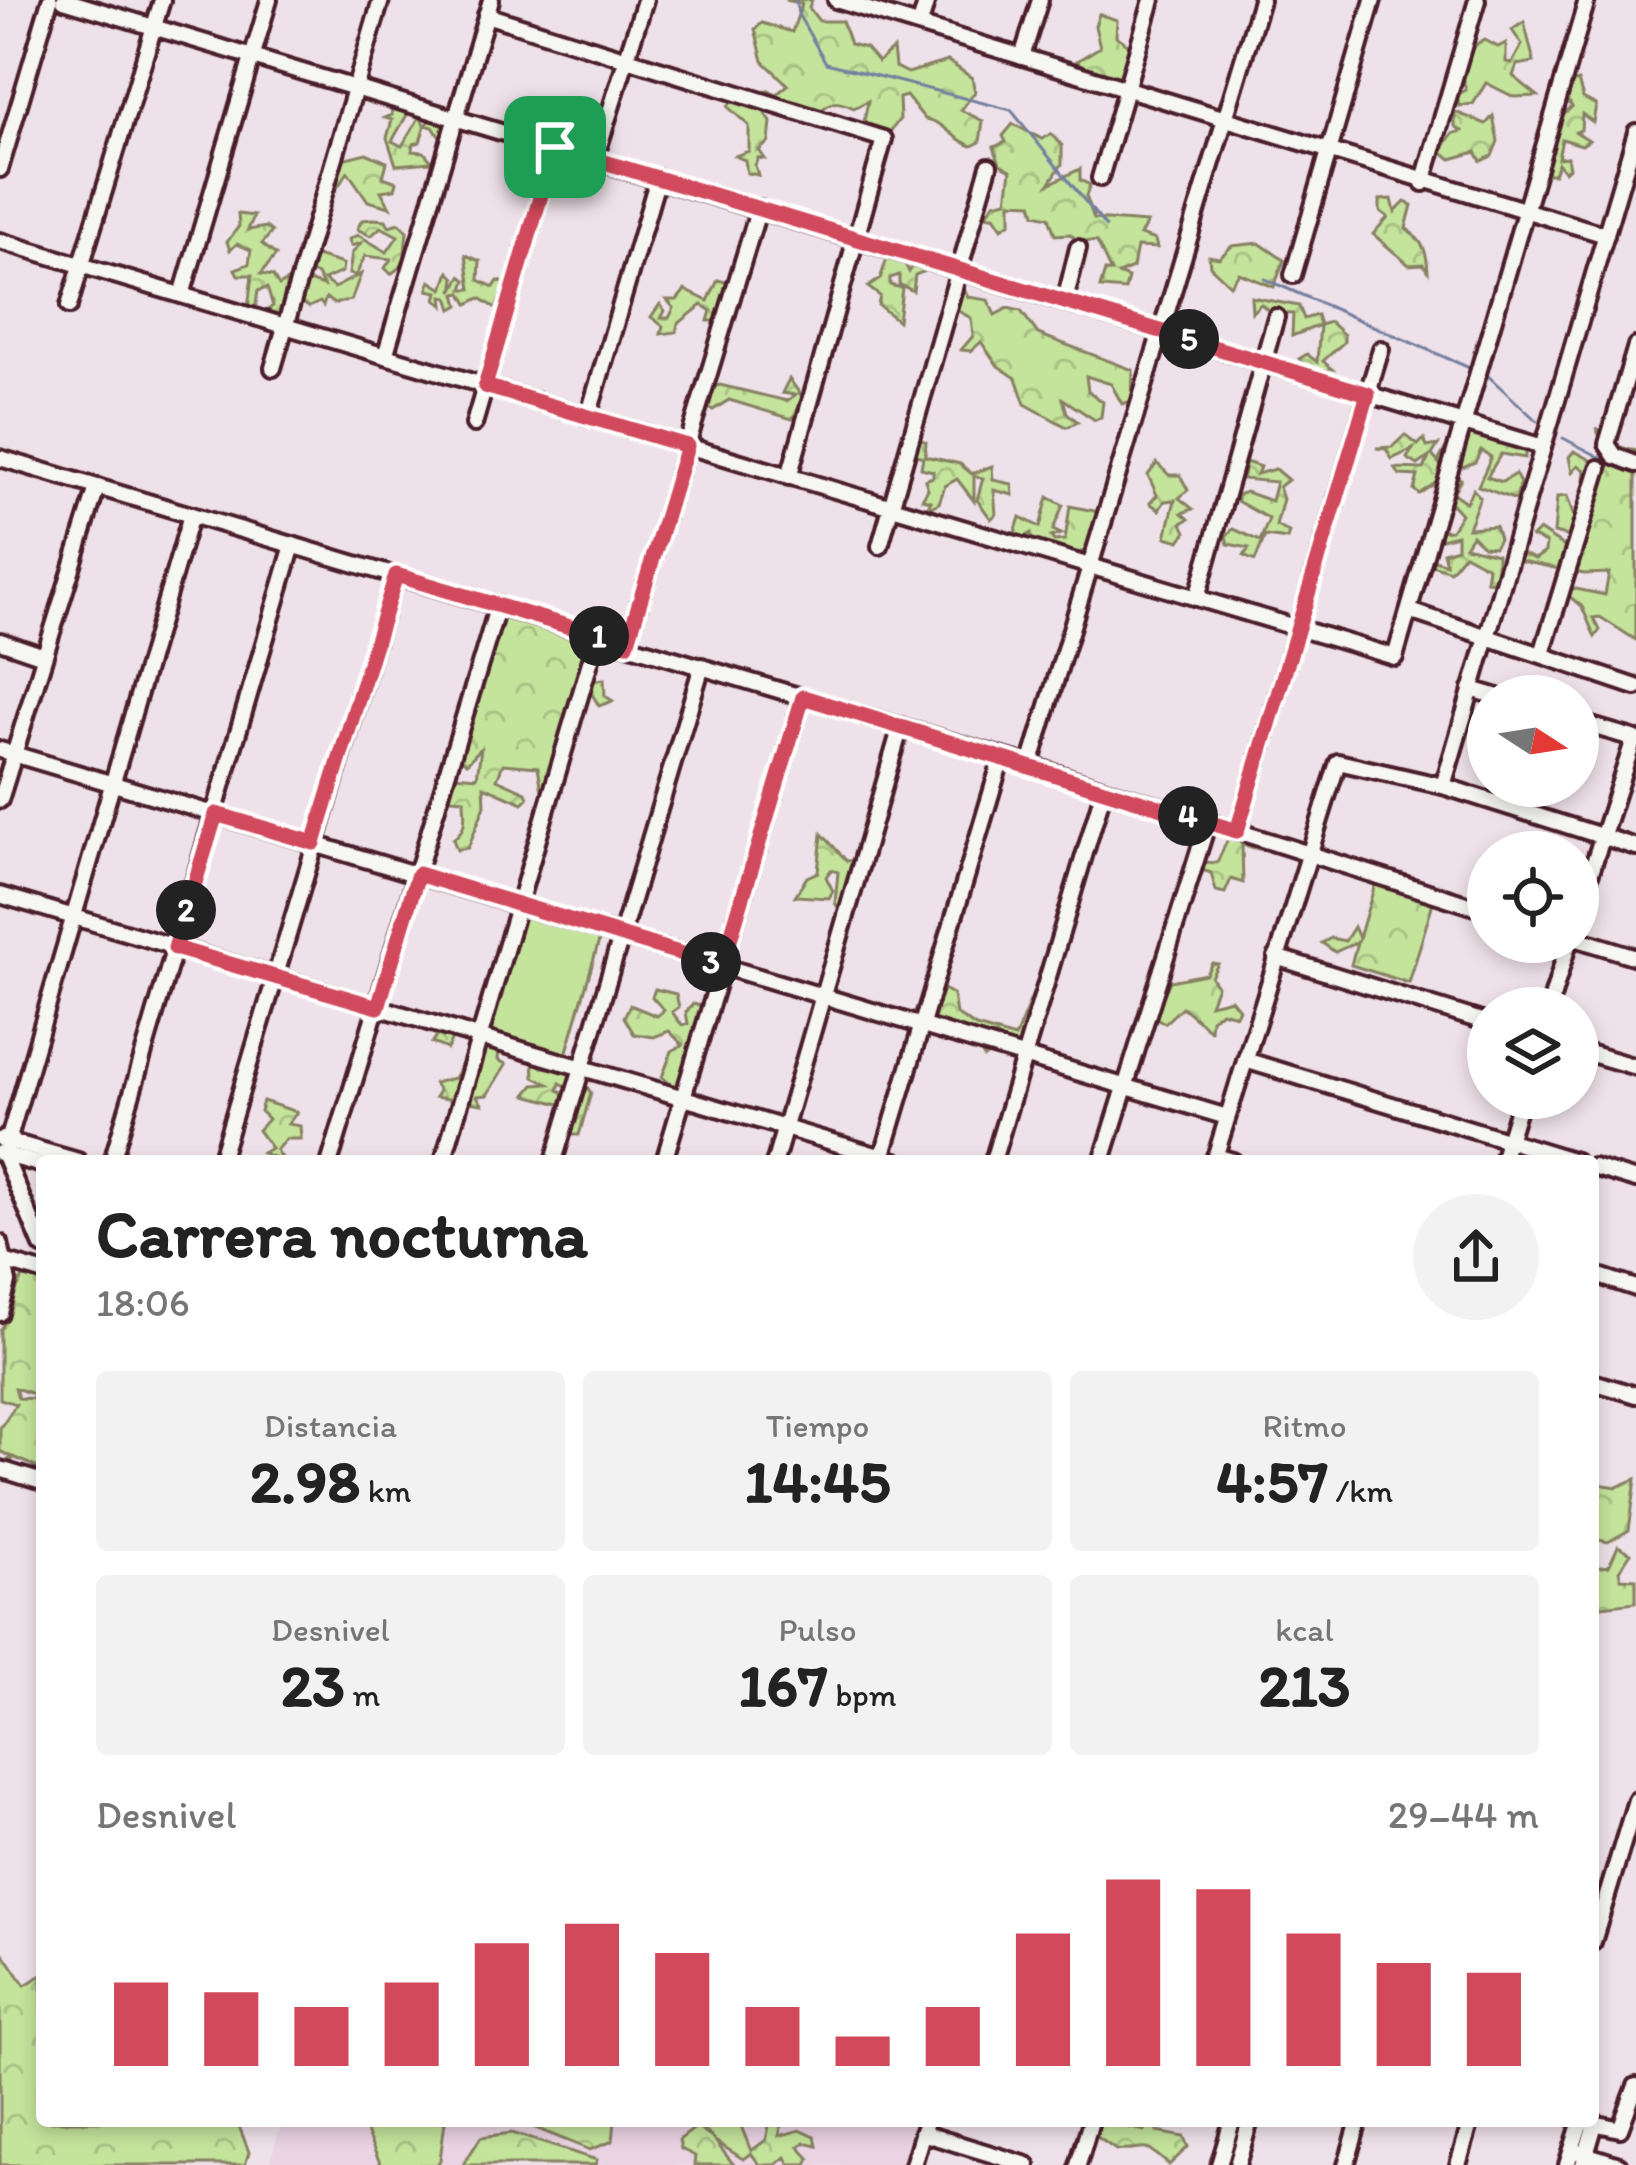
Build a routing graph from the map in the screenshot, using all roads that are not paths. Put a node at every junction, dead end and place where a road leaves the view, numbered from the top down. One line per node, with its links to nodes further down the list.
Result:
1 (50, 0): 30 (street)
2 (64, 0): 17 (street)
3 (162, 0): 17 (street)
4 (269, 0): 18 (street)
5 (380, 0): 21 (street)
6 (644, 0): 20 (street)
7 (836, 0): 16 (street)
8 (927, 0): 16 (street)
9 (1040, 0): 19 (street)
10 (1152, 0): 22 (street)
11 (1262, 0): 24 (street)
12 (1373, 0): 27 (street)
13 (1477, 0): 33 (street)
14 (1587, 0): 35 (street)
15 (488, 8): 20 (street); 23 (street)
16 (920, 24): 19 (street)
17 (154, 27): 18 (street); 40 (street)
18 (252, 56): 21 (street); 43 (street)
19 (1022, 57): 22 (street)
20 (626, 59): 28 (street); 37 (street)
21 (355, 87): 23 (street); 47 (street)
22 (1126, 90): 24 (street); 32 (street)
23 (456, 117): 26 (street); 51 (street)
24 (1225, 122): 27 (street); 48 (street)
25 (1636, 132): 36 (street)
26 (555, 147): 28 (street); 54 (street)
27 (1329, 154): 33 (street); 42 (street)
28 (595, 159): 31 (street)
29 (989, 166): 41 (street)
30 (0, 169)
31 (658, 178): 34 (street); 56 (street)
32 (1100, 178)
33 (1423, 183): 35 (street)
34 (759, 208): 37 (street); 59 (street)
35 (1525, 212): 36 (street); 57 (street)
36 (1606, 235): 60 (street)
37 (858, 238): 41 (street); 64 (street)
38 (0, 241): 40 (street)
39 (1078, 248): 44 (street)
40 (81, 265): 43 (street); 45 (street)
41 (961, 270): 44 (street); 66 (street)
42 (1293, 275)
43 (182, 296): 47 (street)
44 (1065, 301): 48 (street)
45 (69, 306)
46 (1276, 317): 52 (street)
47 (285, 326): 51 (street); 53 (street)
48 (1162, 331): 52 (street); 70 (street)
49 (1636, 346): 62 (street)
50 (1381, 349): 55 (street)
51 (385, 356): 54 (street)
52 (1267, 363): 55 (street); 72 (street)
53 (273, 368)
54 (485, 386): 56 (street); 58 (street)
55 (1368, 394): 57 (street); 75 (street)
56 (588, 417): 59 (street)
57 (1463, 423): 60 (street); 74 (street)
58 (474, 424)
59 (687, 446): 64 (street); 79 (street)
60 (1543, 447): 77 (street)
61 (0, 458): 65 (street)
62 (1636, 464)
63 (1599, 468): 80 (street)
64 (790, 477): 66 (street)
65 (98, 487): 67 (street); 81 (street)
66 (891, 507): 69 (street); 70 (street)
67 (191, 515): 68 (street); 93 (street)
68 (293, 545): 71 (street); 97 (street)
69 (880, 546)
70 (1092, 567): 72 (street); 92 (street)
71 (396, 575): 73 (street); 101 (street)
72 (1197, 598): 75 (street)
73 (498, 605): 76 (street); 105 (street)
74 (1410, 611): 75 (street); 77 (street)
75 (1298, 628): 99 (street)
76 (598, 635): 79 (street); 107 (street)
77 (1486, 636): 80 (street); 83 (street)
78 (0, 641): 81 (street)
79 (627, 644): 82 (street)
80 (1542, 654): 84 (street)
81 (44, 656): 90 (street)
82 (701, 666): 85 (street); 110 (street)
83 (1475, 675)
84 (1636, 687)
85 (803, 697): 87 (street); 115 (street)
86 (1467, 703): 94 (street)
87 (901, 726): 91 (street); 117 (street)
88 (1599, 728): 89 (street)
89 (1635, 739): 100 (street)
90 (7, 752): 93 (street); 96 (street)
91 (1002, 757): 92 (street); 120 (street)
92 (1030, 765): 95 (street)
93 (112, 783): 97 (street); 109 (street)
94 (1443, 786): 100 (street); 104 (street)
95 (1104, 789): 98 (street); 123 (street)
96 (0, 800)
97 (216, 814): 101 (street); 112 (street)
98 (1208, 822): 99 (street); 127 (street)
99 (1237, 831): 104 (street)
100 (1601, 836): 102 (street); 103 (street)
101 (314, 843): 105 (street); 116 (street)
102 (1599, 843)
103 (1636, 847)
104 (1307, 856): 108 (street); 113 (street)
105 (418, 874): 107 (street); 118 (street)
106 (0, 895): 109 (street)
107 (518, 904): 110 (street); 121 (street)
108 (1467, 905)
109 (75, 918): 112 (street); 133 (street)
110 (622, 936): 115 (street); 126 (street)
111 (1599, 946): 114 (street)
112 (175, 948): 116 (street); 135 (street)
113 (1276, 957): 119 (street); 124 (street)
114 (1636, 957)
115 (722, 966): 117 (street); 128 (street)
116 (273, 978): 118 (street); 136 (street)
117 (824, 996): 120 (street); 131 (street)
118 (378, 1007): 121 (street); 137 (street)
119 (1467, 1016)
120 (921, 1025): 123 (street); 143 (street)
121 (481, 1039): 126 (street); 138 (street)
122 (1599, 1056): 125 (street)
123 (1026, 1057): 127 (street); 144 (street)
124 (1245, 1060): 129 (street); 132 (street)
125 (1636, 1066)
126 (580, 1069): 128 (street); 139 (street)
127 (1126, 1086): 129 (street); 145 (street)
128 (683, 1099): 131 (street); 140 (street)
129 (1227, 1117): 146 (street)
130 (1515, 1119): 132 (street)
131 (785, 1128): 141 (street); 142 (street)
132 (1508, 1141): 147 (street); 148 (street)
133 (3, 1147): 134 (street); 149 (street); 152 (street)
134 (45, 1155)
135 (114, 1155)
136 (222, 1155)
137 (332, 1155)
138 (445, 1155)
139 (556, 1155)
140 (666, 1155)
141 (777, 1155)
142 (870, 1155)
143 (887, 1155)
144 (995, 1155)
145 (1104, 1155)
146 (1215, 1155)
147 (1504, 1155)
148 (1555, 1155)
149 (36, 1162)
150 (1599, 1168): 151 (street)
151 (1636, 1180)
152 (36, 1231)
153 (0, 1243): 154 (street)
154 (3, 1261): 155 (street); 158 (street)
155 (36, 1270)
156 (1599, 1276): 157 (street)
157 (1636, 1288)
158 (0, 1313)
159 (1599, 1384): 160 (street)
160 (1636, 1395)
161 (0, 1469): 162 (street)
162 (36, 1480)
163 (1636, 1800): 164 (street)
164 (1599, 1922)
165 (1636, 2086): 166 (street)
166 (1599, 2124)
167 (924, 2127): 175 (street); 176 (street)
168 (1089, 2127): 177 (street)
169 (1230, 2127): 178 (street)
170 (1248, 2127): 179 (street)
171 (1357, 2127): 180 (street)
172 (1469, 2127): 181 (street)
173 (1586, 2127): 174 (street)
174 (1577, 2159): 182 (street)
175 (913, 2165)
176 (1027, 2165)
177 (1078, 2165)
178 (1219, 2165)
179 (1237, 2165)
180 (1346, 2165)
181 (1458, 2165)
182 (1618, 2165)

